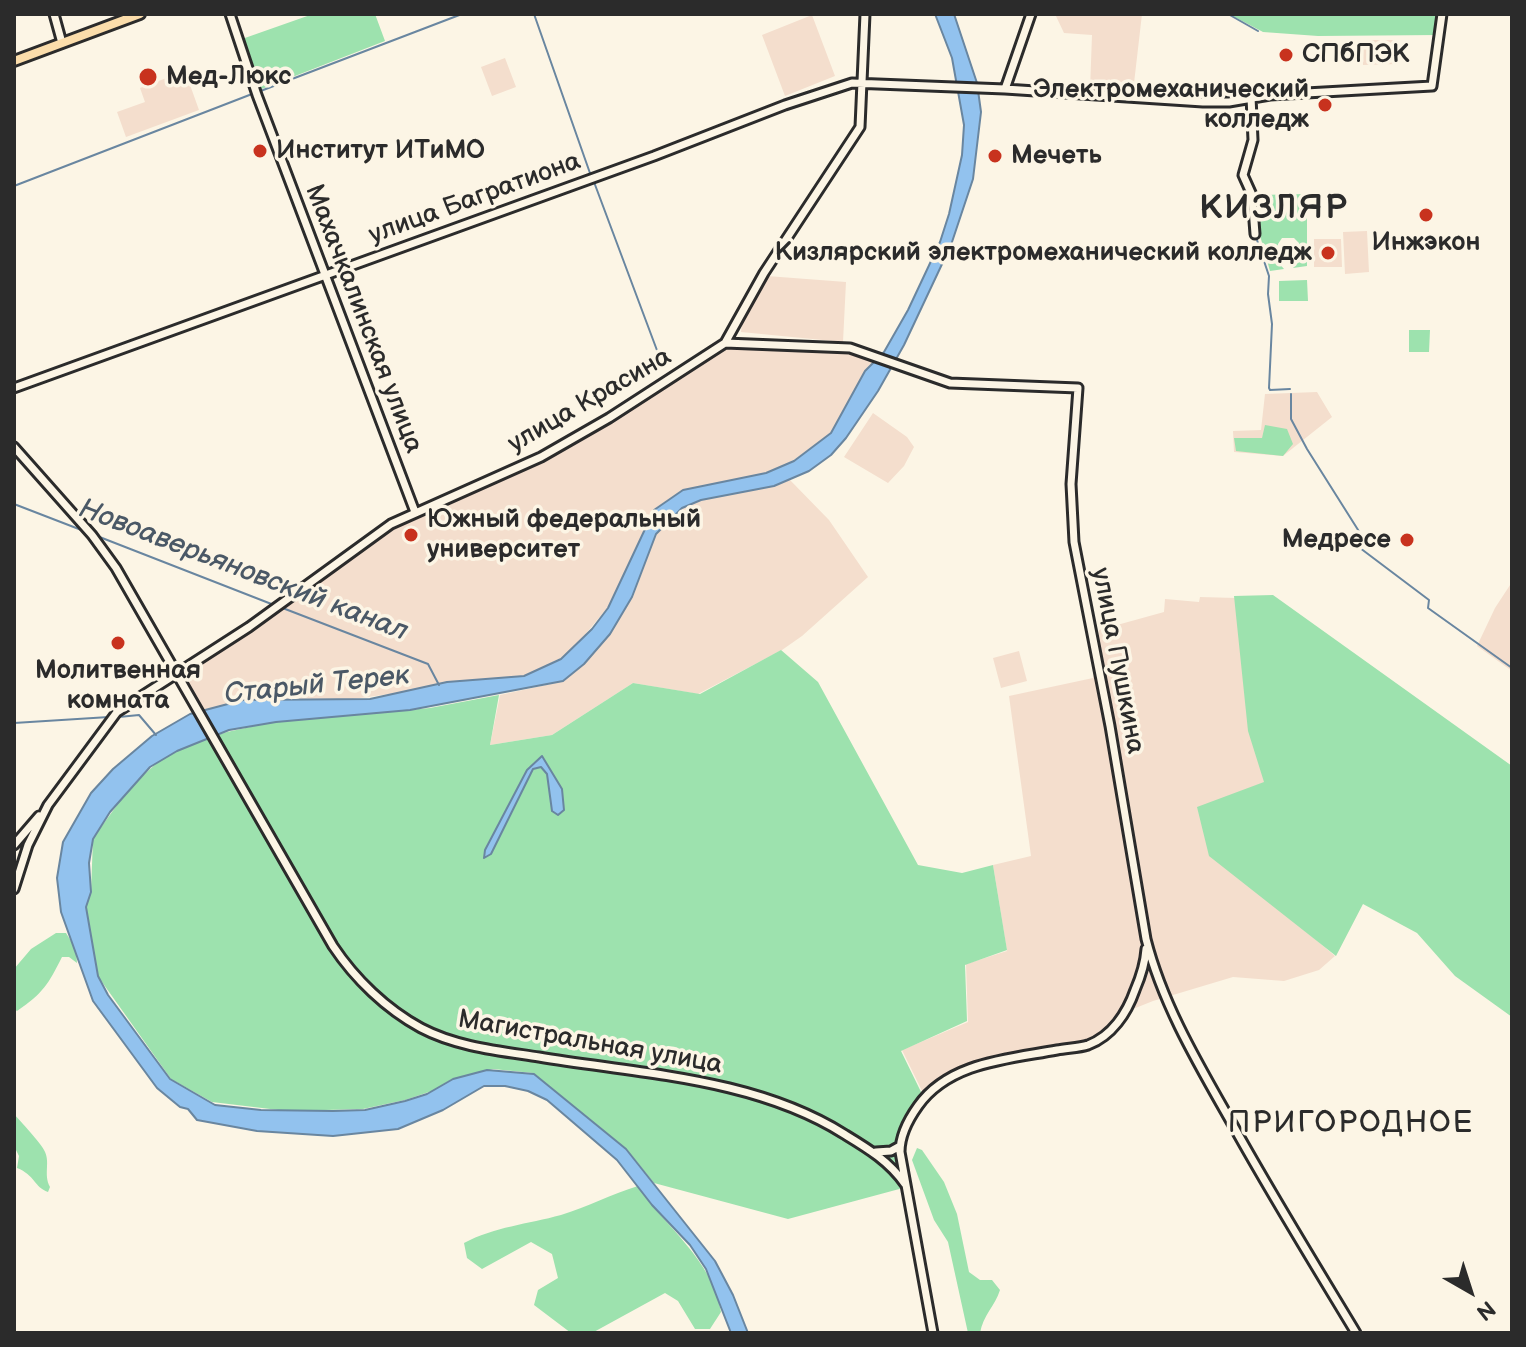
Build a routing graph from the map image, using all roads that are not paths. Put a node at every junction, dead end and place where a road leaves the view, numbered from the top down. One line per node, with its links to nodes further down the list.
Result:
1 (54, 14): 7 (street)
2 (139, 14): 7 (main road)
3 (230, 14): 13 (street, Махачкалинская улица)
4 (865, 14): 9 (street)
5 (1031, 14): 10 (street)
6 (1442, 14): 11 (street)
7 (62, 43): 8 (main road)
8 (14, 61)
9 (862, 84): 10 (street, улица Багратиона); 13 (street, улица Багратиона); 14 (street, улица Красина)
10 (1005, 89): 11 (street)
11 (1251, 97): 12 (street)
12 (1255, 234)
13 (326, 275): 15 (street, улица Багратиона); 17 (street, Махачкалинская улица)
14 (725, 343): 17 (street, улица Красина); 22 (street, улица Пушкина)
15 (14, 388)
16 (14, 447): 18 (street, Магистральная улица)
17 (415, 512): 18 (street, улица Красина)
18 (178, 673): 19 (street, улица Красина); 24 (street, Магистральная улица)
19 (48, 805): 20 (street); 21 (street)
20 (14, 845)
21 (14, 889)
22 (1146, 939): 23 (street, улица Пушкина); 27 (street, улица Пушкина)
23 (900, 1146): 24 (street); 25 (street)
24 (873, 1151): 25 (street, Магистральная улица)
25 (905, 1184): 26 (street)
26 (933, 1333)
27 (1356, 1333)

